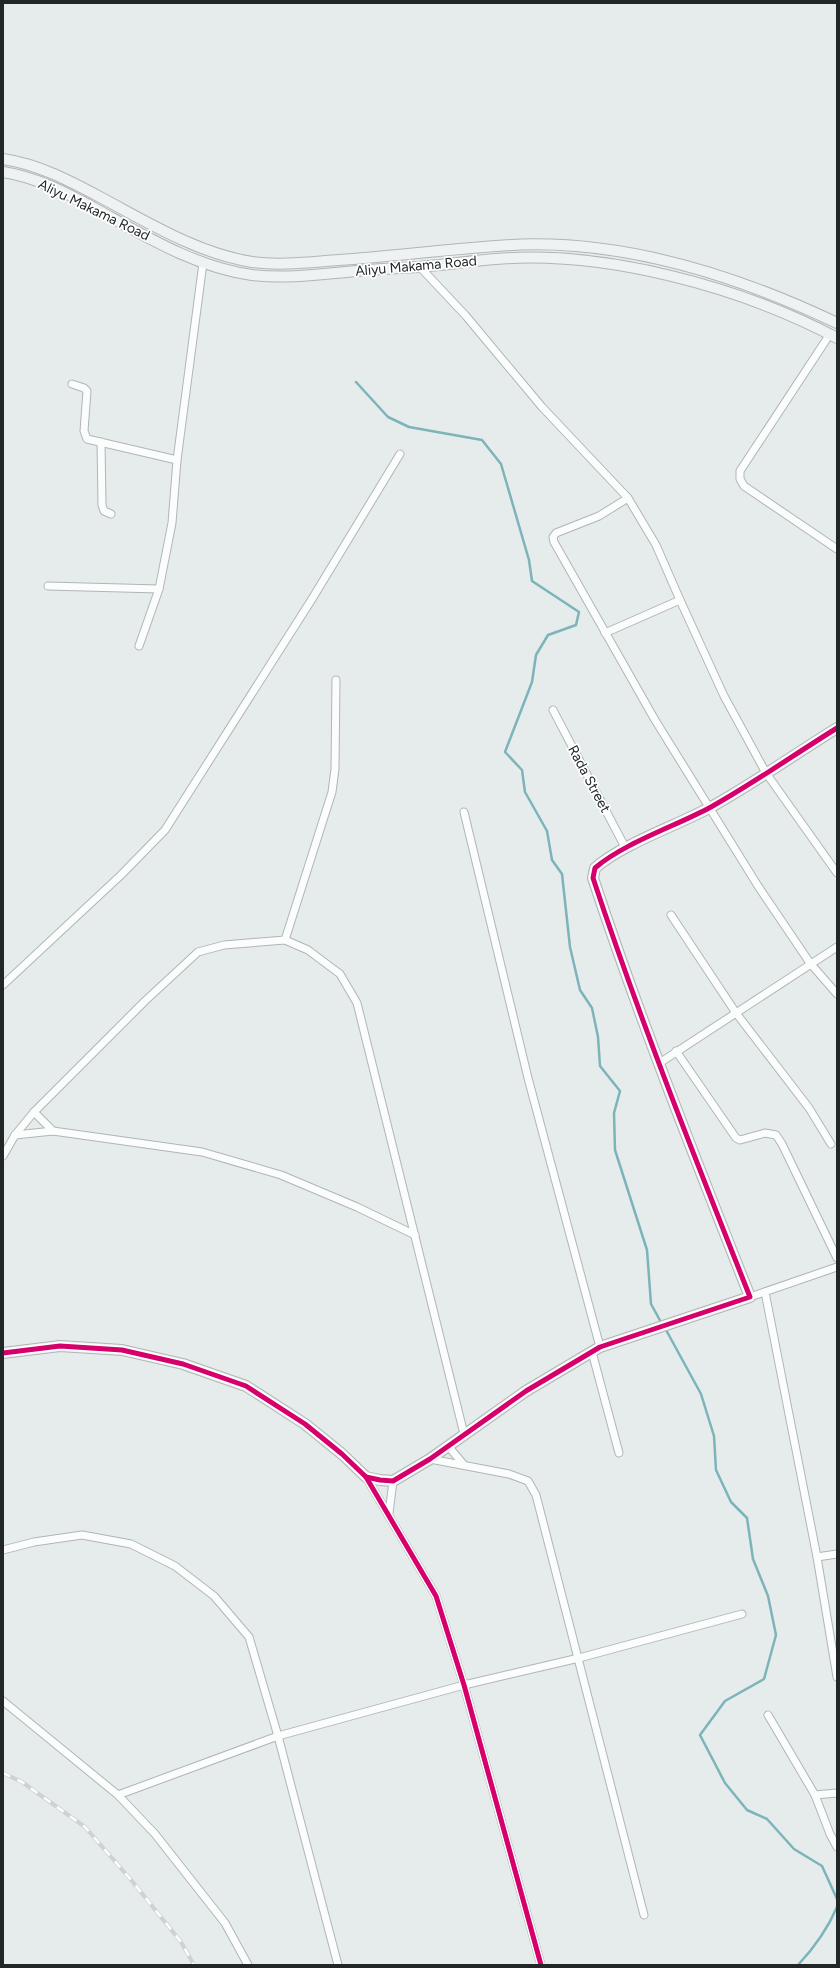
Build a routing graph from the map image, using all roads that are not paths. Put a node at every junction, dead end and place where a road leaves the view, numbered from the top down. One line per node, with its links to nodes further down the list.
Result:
1 (3, 159): 3 (street, Aliyu Makama Road)
2 (3, 172): 4 (street, Aliyu Makama Road)
3 (98, 196): 4 (street); 7 (street, Aliyu Makama Road)
4 (92, 207): 5 (street, Aliyu Makama Road)
5 (203, 263): 6 (street, Aliyu Makama Road); 12 (street)
6 (420, 267): 8 (street, Aliyu Makama Road); 13 (street)
7 (837, 323)
8 (833, 336): 15 (street)
9 (72, 384): 10 (street)
10 (101, 442): 12 (street); 14 (street)
11 (400, 454): 33 (street)
12 (177, 460): 17 (street)
13 (628, 498): 18 (street); 19 (street)
14 (111, 514)
15 (837, 549)
16 (48, 586): 17 (street)
17 (159, 589): 20 (street)
18 (680, 600): 19 (street); 24 (street)
19 (605, 633): 25 (street)
20 (139, 646)
21 (336, 680): 30 (street)
22 (553, 710): 27 (street, Rada Street)
23 (837, 728): 24 (street)
24 (766, 773): 25 (street); 28 (street)
25 (711, 807): 27 (street); 32 (street)
26 (464, 812): 48 (street)
27 (626, 849): 37 (street)
28 (837, 873)
29 (672, 915): 35 (street)
30 (285, 940): 38 (street); 43 (street)
31 (837, 947): 32 (street)
32 (810, 963): 34 (street); 35 (street)
33 (3, 985)
34 (837, 994)
35 (736, 1013): 36 (street); 41 (street)
36 (676, 1051): 37 (street); 44 (street)
37 (658, 1064): 47 (street)
38 (34, 1112): 39 (street); 40 (street)
39 (53, 1131): 40 (street); 43 (street)
40 (15, 1135): 42 (street)
41 (831, 1144)
42 (3, 1156)
43 (415, 1235): 50 (street)
44 (837, 1258)
45 (837, 1267): 46 (street)
46 (765, 1292): 47 (street); 60 (street)
47 (750, 1297): 48 (street)
48 (596, 1349): 50 (street); 52 (street)
49 (3, 1353): 55 (street)
50 (464, 1434): 51 (street)
51 (448, 1446): 53 (street); 54 (street)
52 (619, 1453)
53 (430, 1459): 54 (street); 56 (street)
54 (464, 1465): 62 (street)
55 (366, 1476): 56 (street); 57 (street)
56 (394, 1481): 57 (street)
57 (389, 1513): 64 (street)
58 (3, 1550): 67 (street)
59 (837, 1554): 60 (street)
60 (817, 1557): 63 (street)
61 (742, 1614): 62 (street)
62 (579, 1658): 64 (street); 72 (street)
63 (837, 1677)
64 (464, 1685): 67 (street); 75 (street)
65 (3, 1701): 69 (street)
66 (768, 1715): 70 (street)
67 (278, 1736): 69 (street); 74 (street)
68 (837, 1793): 70 (street)
69 (118, 1795): 73 (street)
70 (815, 1795): 71 (street)
71 (837, 1847)
72 (644, 1915)
73 (248, 1965)
74 (338, 1965)
75 (542, 1965)

